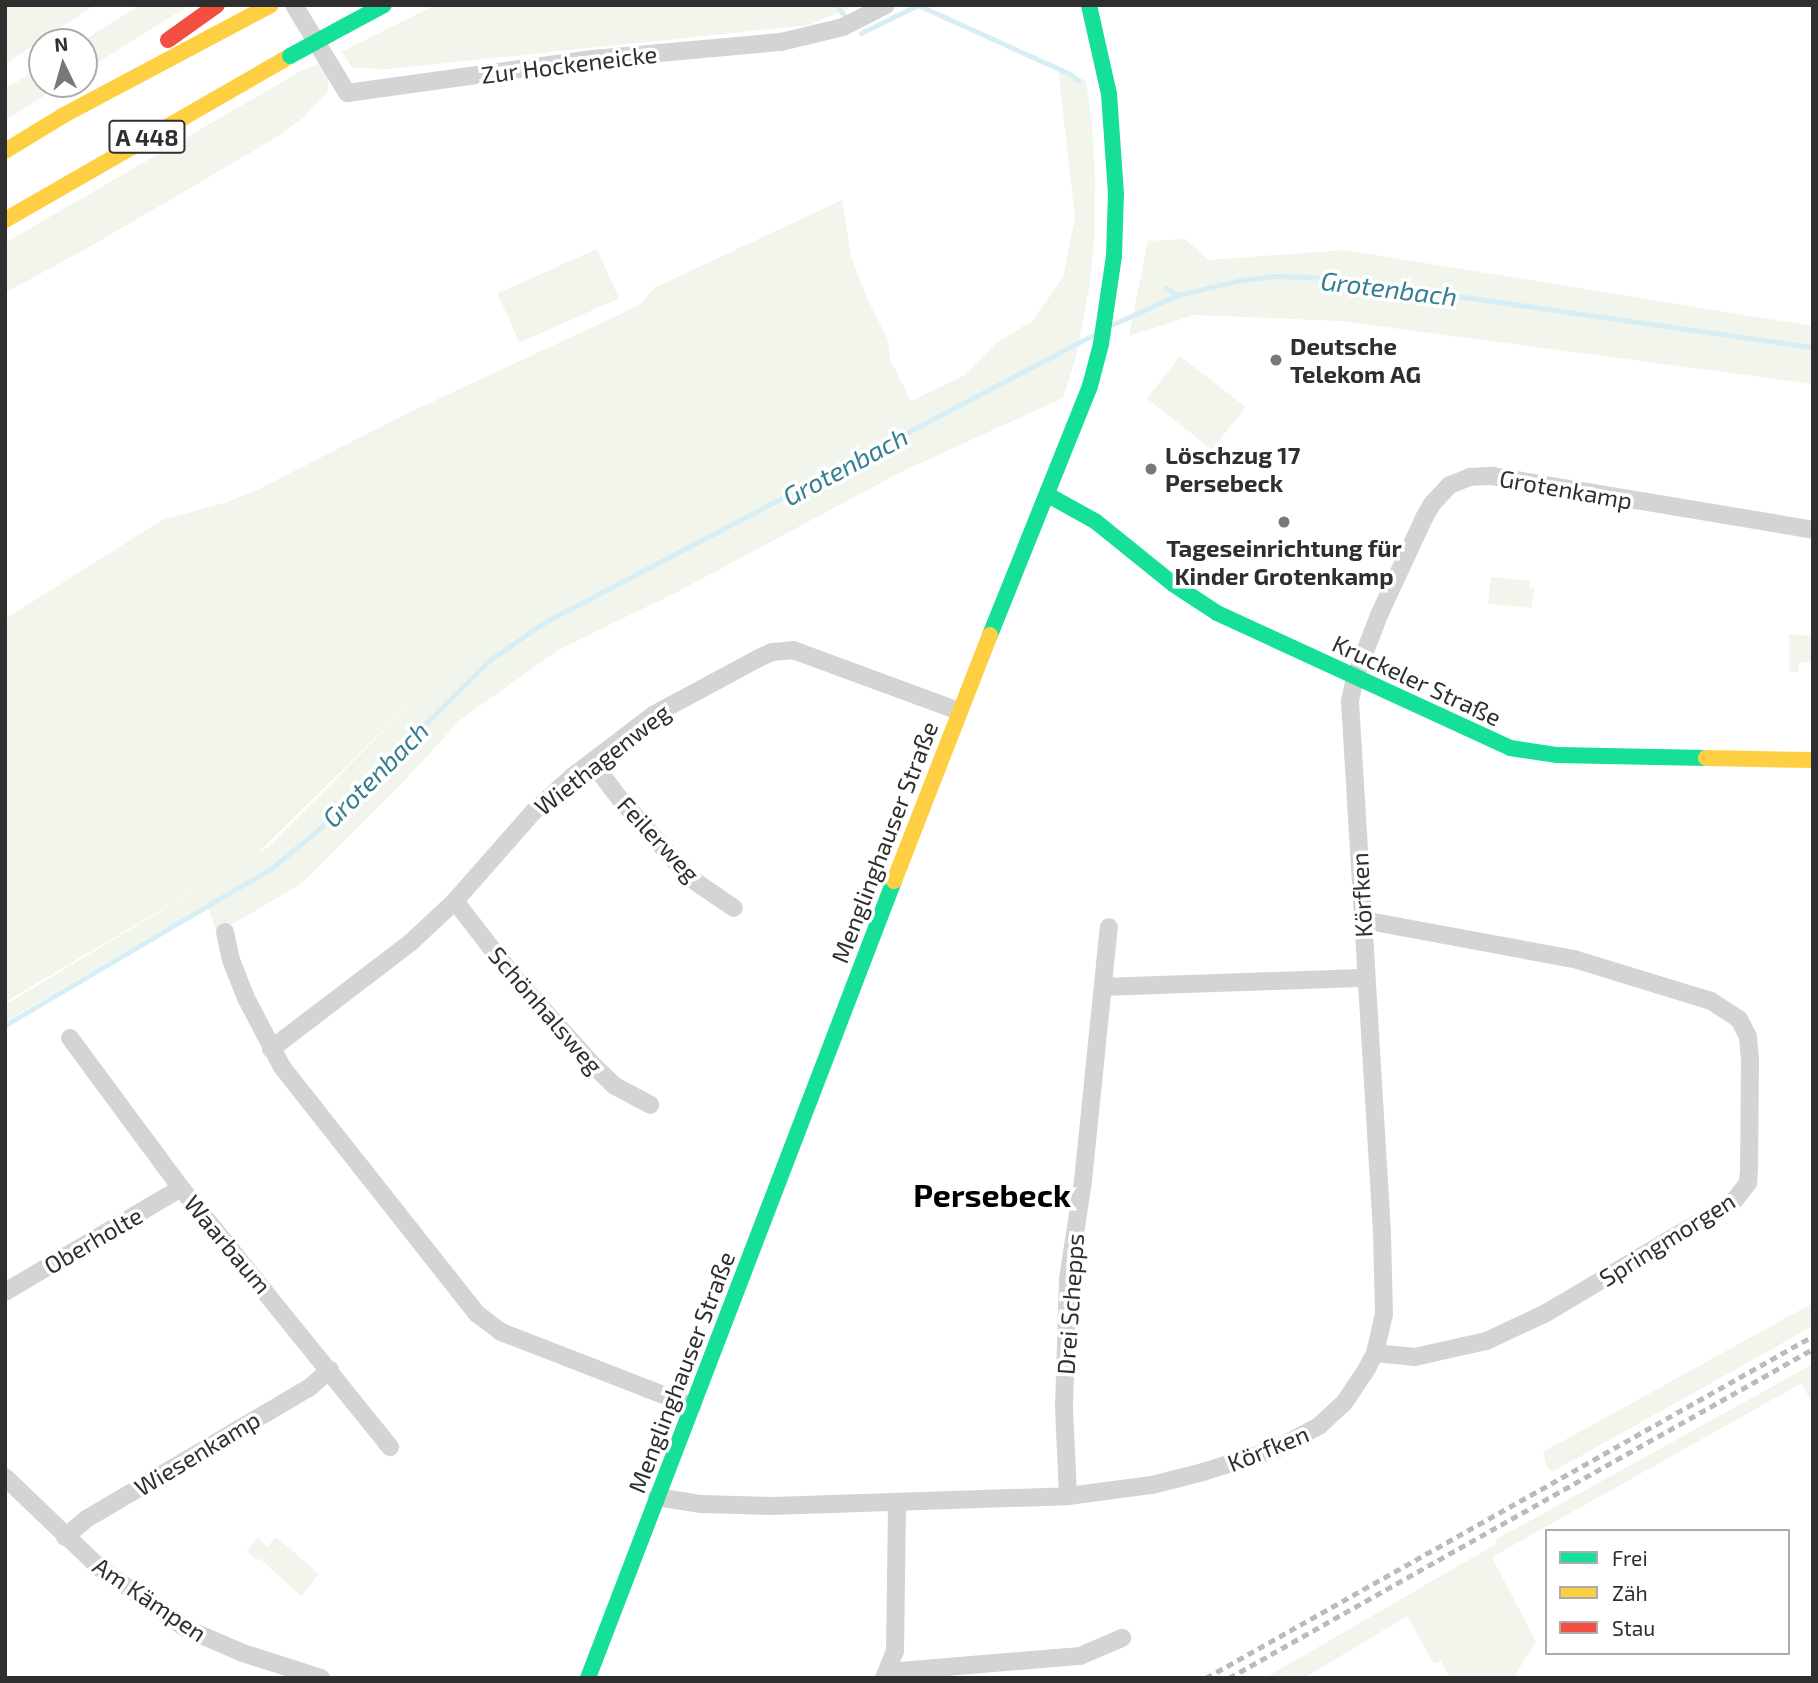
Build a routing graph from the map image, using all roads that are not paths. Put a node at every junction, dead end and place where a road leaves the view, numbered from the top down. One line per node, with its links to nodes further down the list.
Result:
1 (217, 5): 7 (main road, A 448)
2 (294, 5): 4 (street, Zur Hockeneicke)
3 (384, 5): 9 (main road, A 448, bridge)
4 (886, 5)
5 (1089, 5): 10 (main road, Menglinghauser Straße)
6 (267, 7): 7 (main road, A 448)
7 (64, 115): 8 (main road, A 448)
8 (5, 151)
9 (5, 220)
10 (1048, 495): 12 (main road, Kruckeler Straße); 13 (main road, Menglinghauser Straße)
11 (1813, 530): 12 (street, Grotenkamp)
12 (1354, 677): 14 (main road, Kruckeler Straße); 18 (street, Körfken)
13 (959, 711): 15 (street, Wiethagenweg); 30 (main road, Menglinghauser Straße)
14 (1813, 760)
15 (592, 762): 16 (street, Wiethagenweg); 17 (street, Feilerweg)
16 (455, 901): 24 (street, Wiethagenweg); 25 (street, Schönhalsweg)
17 (734, 908)
18 (1363, 920): 21 (street, Körfken); 28 (street, Springmorgen)
19 (1110, 927): 22 (street, Drei Schepps)
20 (225, 932): 24 (street)
21 (1366, 978): 22 (street); 28 (street, Körfken)
22 (1103, 987): 33 (street, Drei Schepps)
23 (70, 1038): 26 (street, Waarbaum)
24 (271, 1049): 30 (street)
25 (650, 1105)
26 (181, 1188): 27 (street, Oberholte); 29 (street, Waarbaum)
27 (5, 1292)
28 (1375, 1353): 33 (street, Körfken)
29 (330, 1370): 31 (street, Waarbaum); 36 (street, Wiesenkamp)
30 (692, 1406): 34 (main road, Menglinghauser Straße)
31 (390, 1447)
32 (5, 1477): 36 (street, Am Kämpen)
33 (1068, 1496): 35 (street, Körfken)
34 (657, 1497): 35 (street, Körfken); 40 (main road, Menglinghauser Straße)
35 (897, 1502): 38 (street)
36 (65, 1537): 39 (street, Am Kämpen)
37 (1122, 1638): 38 (street)
38 (886, 1675)
39 (321, 1678)
40 (588, 1678)

